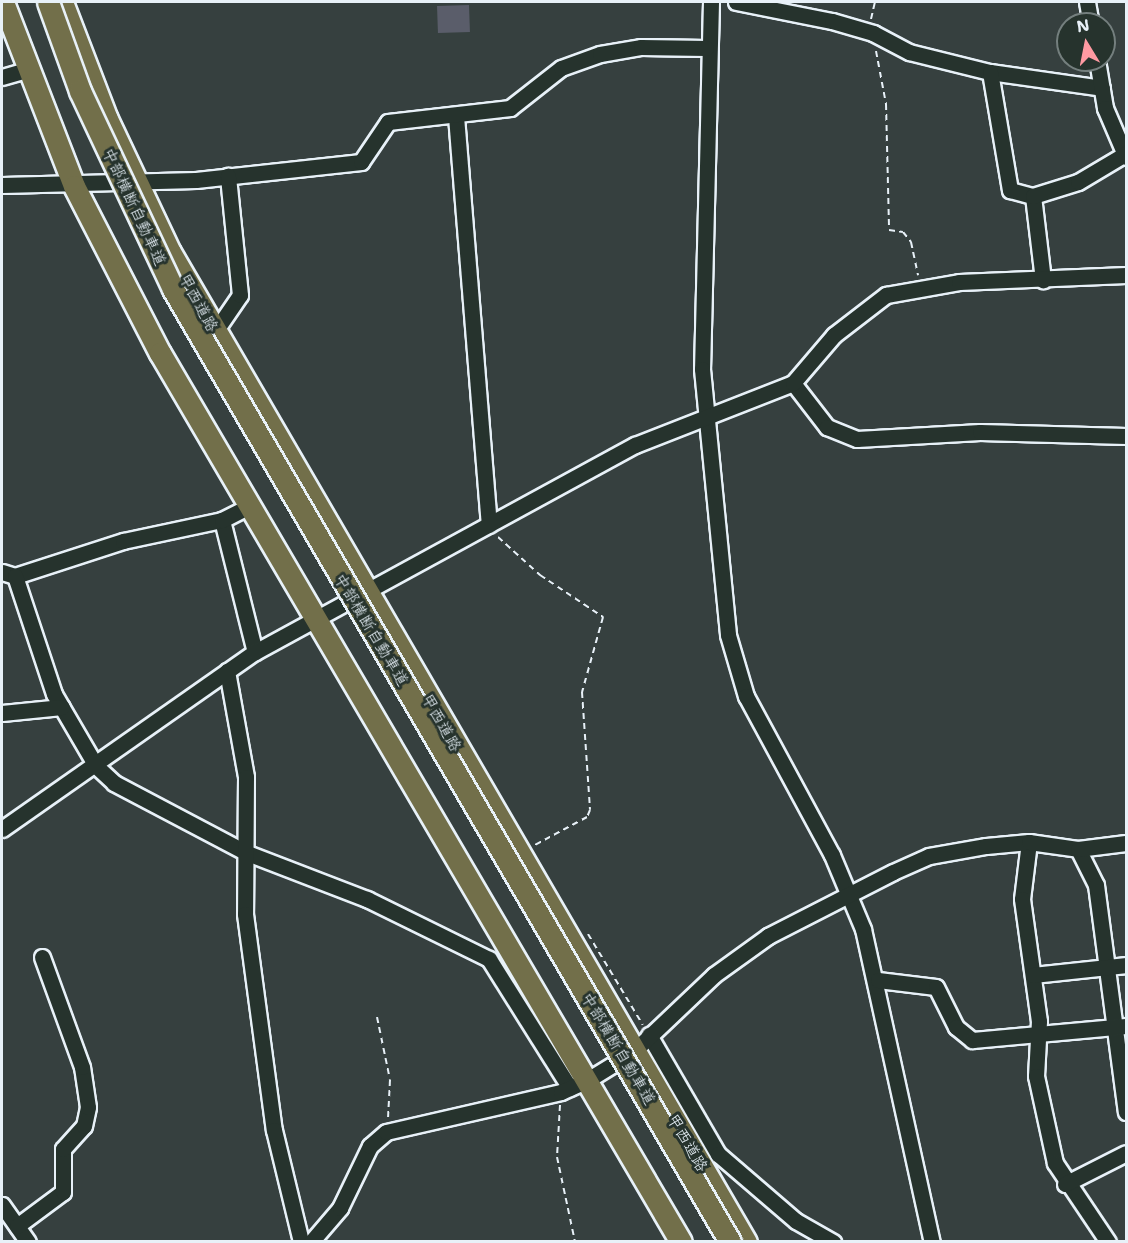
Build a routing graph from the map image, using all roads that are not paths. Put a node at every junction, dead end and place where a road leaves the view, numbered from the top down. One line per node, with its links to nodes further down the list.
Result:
1 (3, 2): 8 (highway)
2 (38, 2): 62 (highway, 中部横断自動車道)
3 (48, 2): 63 (highway, 中部横断自動車道, bridge)
4 (62, 2): 16 (highway, 甲西道路)
5 (711, 2): 7 (street)
6 (736, 2): 9 (street)
7 (706, 48): 13 (street); 24 (street)
8 (26, 70): 11 (street); 18 (highway)
9 (990, 72): 12 (street); 19 (street)
10 (1099, 72): 12 (street)
11 (2, 77)
12 (1102, 88): 14 (street)
13 (456, 116): 15 (street); 28 (street)
14 (1126, 156): 19 (street)
15 (228, 177): 16 (street); 22 (street)
16 (136, 183): 18 (street); 22 (highway, 甲西道路)
17 (2, 185): 18 (street)
18 (74, 186): 26 (highway)
19 (1033, 196): 21 (street)
20 (1126, 276): 21 (street)
21 (1043, 280): 23 (street)
22 (214, 333): 30 (highway, 甲西道路)
23 (792, 383): 24 (street); 25 (street)
24 (705, 417): 28 (street); 42 (street)
25 (1126, 436)
26 (248, 507): 27 (street); 31 (highway)
27 (222, 520): 29 (street); 32 (street)
28 (489, 525): 30 (street)
29 (8, 574): 34 (street)
30 (364, 592): 31 (street); 51 (highway, 甲西道路)
31 (315, 619): 32 (street); 52 (highway)
32 (255, 652): 33 (street)
33 (227, 671): 36 (street); 41 (street)
34 (62, 707): 35 (street); 36 (street)
35 (2, 713)
36 (96, 765): 37 (street); 41 (street)
37 (2, 829)
38 (1029, 842): 40 (street); 42 (street); 46 (street)
39 (1126, 843): 40 (street)
40 (1078, 849): 45 (street)
41 (247, 853): 52 (street); 59 (street)
42 (851, 896): 47 (street); 49 (street)
43 (42, 957): 57 (street)
44 (1126, 966): 45 (street)
45 (1108, 968): 46 (street); 48 (street)
46 (1033, 975): 50 (street)
47 (878, 980): 50 (street); 66 (street)
48 (1119, 1027): 50 (street); 53 (street)
49 (649, 1035): 51 (street); 65 (street)
50 (1039, 1035): 55 (street)
51 (633, 1052): 52 (street); 64 (highway, 甲西道路)
52 (572, 1087): 60 (street); 61 (highway)
53 (1126, 1112)
54 (1126, 1153): 55 (street)
55 (1065, 1184): 67 (street)
56 (2, 1205): 57 (street)
57 (18, 1226): 58 (street)
58 (28, 1242)
59 (301, 1242)
60 (311, 1242)
61 (681, 1242)
62 (718, 1242)
63 (730, 1242)
64 (746, 1242)
65 (833, 1242)
66 (932, 1242)
67 (1108, 1242)

